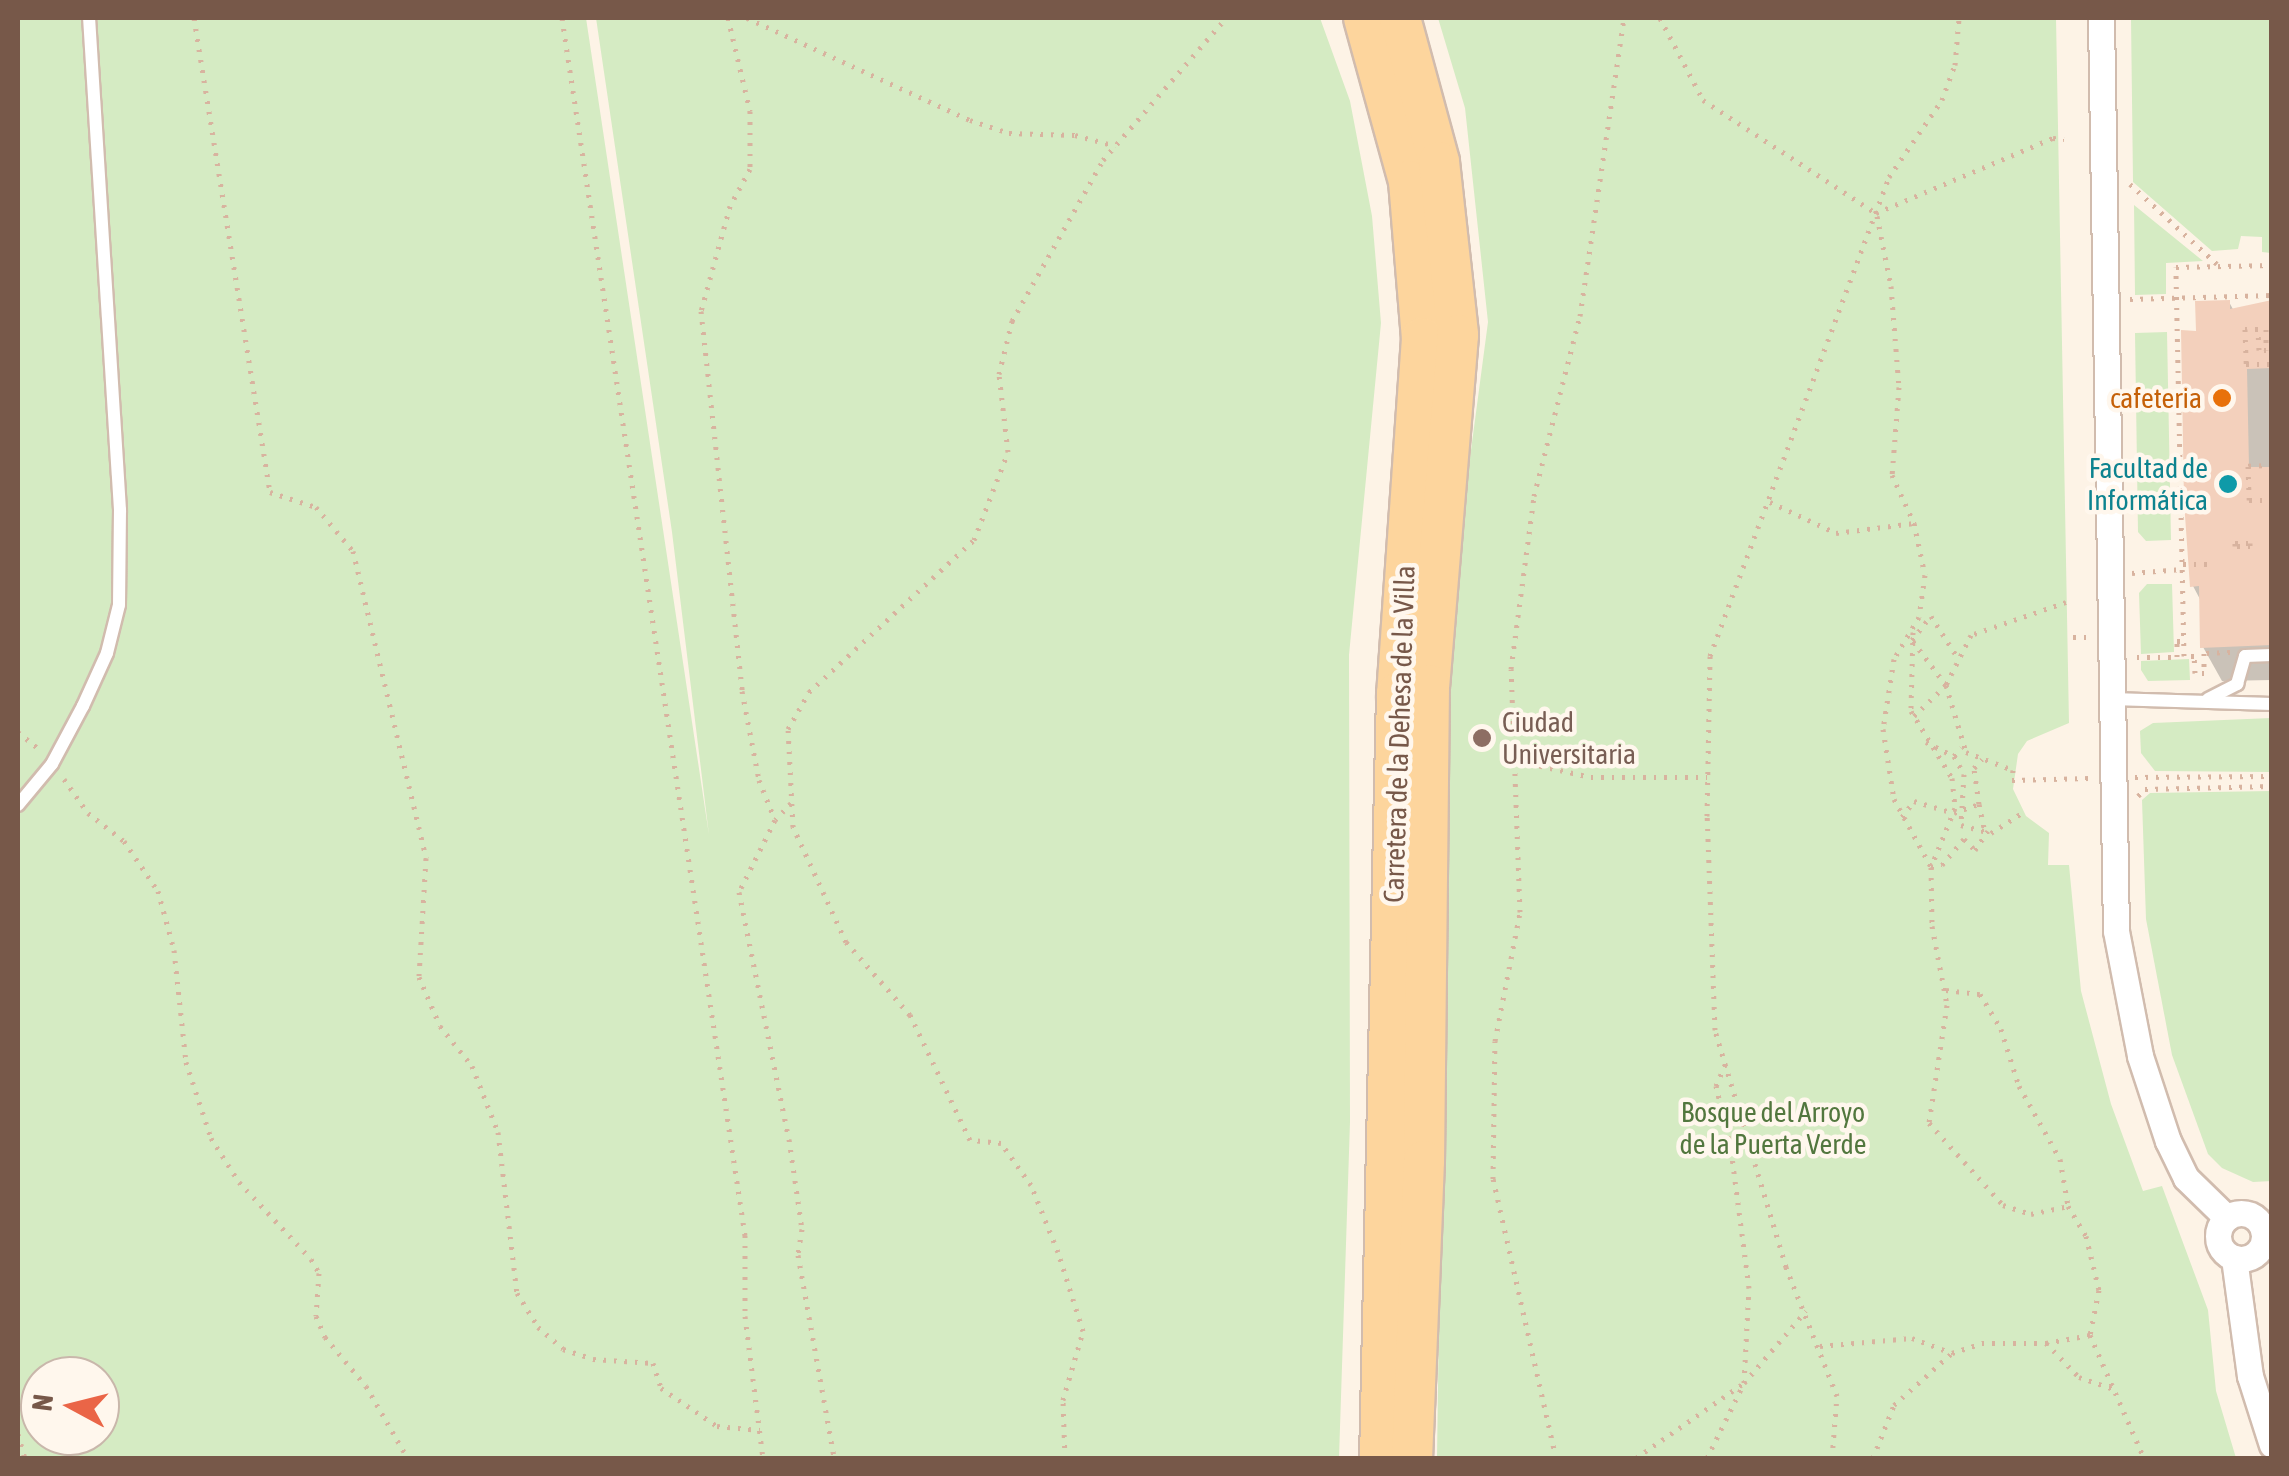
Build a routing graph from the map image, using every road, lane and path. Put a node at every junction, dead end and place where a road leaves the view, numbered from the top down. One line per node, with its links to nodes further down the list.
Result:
1 (89, 18): 59 (lane)
2 (194, 18): 82 (path)
3 (562, 18): 82 (path)
4 (728, 18): 63 (path)
5 (747, 18): 14 (path)
6 (1226, 18): 14 (path)
7 (1364, 18): 90 (main road, Carretera de la Dehesa de la Villa)
8 (1400, 18): 91 (main road, Carretera de la Dehesa de la Villa)
9 (1624, 18): 49 (path)
10 (1660, 18): 16 (path)
11 (1959, 18): 16 (path)
12 (2101, 18): 41 (street)
13 (2064, 139): 16 (path)
14 (1116, 146): 57 (path)
15 (2125, 177): 18 (path)
16 (1876, 213): 26 (path); 27 (path)
17 (2272, 265): 18 (path)
18 (2219, 266): 20 (path)
19 (2272, 295): 20 (path)
20 (2177, 298): 21 (path); 29 (path)
21 (2127, 299)
22 (2272, 328): 23 (path)
23 (2272, 364)
24 (2272, 465): 25 (path)
25 (2272, 500)
26 (1769, 502): 27 (path); 53 (path)
27 (1914, 523): 32 (path)
28 (2208, 564): 29 (path)
29 (2182, 567): 30 (path); 34 (path)
30 (2129, 573)
31 (2066, 602): 38 (path)
32 (1913, 628): 33 (path); 62 (path)
33 (1912, 640): 38 (path); 39 (path); 43 (path)
34 (2184, 641): 36 (path); 37 (path)
35 (2272, 655): 37 (lane)
36 (2129, 656)
37 (2245, 656): 40 (lane)
38 (1958, 658): 39 (path)
39 (1946, 685): 43 (path); 46 (path)
40 (2208, 699): 41 (lane); 42 (lane)
41 (2112, 700): 54 (street)
42 (2272, 704)
43 (1914, 716): 45 (path)
44 (18, 732): 47 (path)
45 (1926, 742): 48 (path); 61 (path)
46 (1961, 748): 48 (path); 50 (path)
47 (40, 750)
48 (1954, 756): 61 (path)
49 (1509, 759): 53 (path); 92 (path)
50 (1982, 759): 54 (path); 58 (path)
51 (60, 774): 85 (path)
52 (2272, 776): 54 (path)
53 (1707, 777): 69 (path)
54 (2113, 777): 71 (street)
55 (2272, 786): 56 (path)
56 (2133, 802)
57 (791, 803): 63 (path); 89 (path)
58 (1979, 804): 61 (path); 65 (path)
59 (18, 805)
60 (2023, 812): 65 (path)
61 (1957, 813): 62 (path); 64 (path); 67 (path)
62 (1902, 817): 67 (path)
63 (775, 820): 88 (path)
64 (1961, 825): 65 (path); 66 (path)
65 (1986, 830): 66 (path)
66 (1964, 839): 67 (path)
67 (1931, 867): 68 (path)
68 (1945, 990): 70 (path); 70 (path)
69 (1726, 1063): 75 (path); 80 (path)
70 (2068, 1206): 76 (path)
71 (2227, 1218): 72 (street); 73 (street)
72 (2266, 1220): 73 (street)
73 (2244, 1256): 74 (street); 84 (street)
74 (2272, 1275)
75 (1806, 1312): 78 (path); 80 (path)
76 (2090, 1335): 77 (path); 81 (path)
77 (2046, 1343): 79 (path); 81 (path)
78 (1820, 1346): 79 (path); 95 (path)
79 (1952, 1353): 96 (path)
80 (1744, 1383): 93 (path); 94 (path)
81 (2114, 1389): 97 (path)
82 (760, 1430): 87 (path)
83 (18, 1434): 86 (path)
84 (2272, 1445)
85 (407, 1457)
86 (25, 1458)
87 (763, 1458)
88 (834, 1458)
89 (1065, 1458)
90 (1380, 1458)
91 (1412, 1458)
92 (1556, 1458)
93 (1636, 1458)
94 (1708, 1458)
95 (1832, 1458)
96 (1873, 1458)
97 (2144, 1458)

